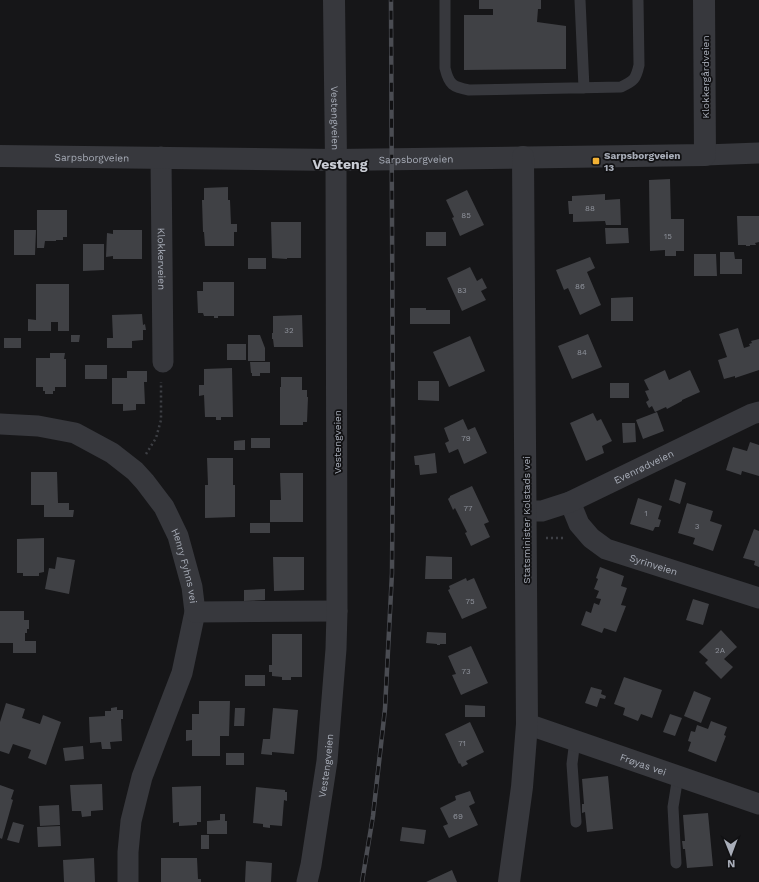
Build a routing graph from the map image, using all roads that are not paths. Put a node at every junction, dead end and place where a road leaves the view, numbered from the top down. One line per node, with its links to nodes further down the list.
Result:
1 (334, 0): 12 (street, Vestengveien)
2 (445, 0): 6 (lane)
3 (580, 0): 6 (lane)
4 (638, 0): 6 (lane)
5 (704, 0): 8 (street, Klokkergårdveien)
6 (584, 88)
7 (759, 154): 8 (street, Sarpsborgveien)
8 (705, 155): 11 (street, Sarpsborgveien)
9 (0, 156): 10 (street, Sarpsborgveien)
10 (161, 157): 12 (street, Sarpsborgveien); 13 (street, Klokkerveien)
11 (523, 157): 12 (street, Sarpsborgveien); 17 (street, Statsminister Kolstads vei)
12 (336, 160): 19 (street, Vestengveien)
13 (163, 362)
14 (759, 412): 16 (street, Evenrødveien)
15 (0, 424): 20 (street, Henry Fyhns vei)
16 (570, 502): 17 (street, Evenrødveien); 18 (street, Syrinveien)
17 (526, 511): 21 (street, Statsminister Kolstads vei)
18 (759, 598)
19 (337, 611): 20 (street); 28 (street, Vestengveien)
20 (195, 612): 27 (street, Henry Fyhns vei)
21 (527, 724): 22 (street, Frøyas vei); 29 (street, Statsminister Kolstads vei)
22 (575, 740): 23 (street, Frøyas vei); 25 (lane)
23 (678, 776): 24 (street, Frøyas vei); 26 (lane)
24 (759, 804)
25 (576, 822)
26 (676, 862)
27 (128, 882)
28 (307, 882)
29 (509, 882)

